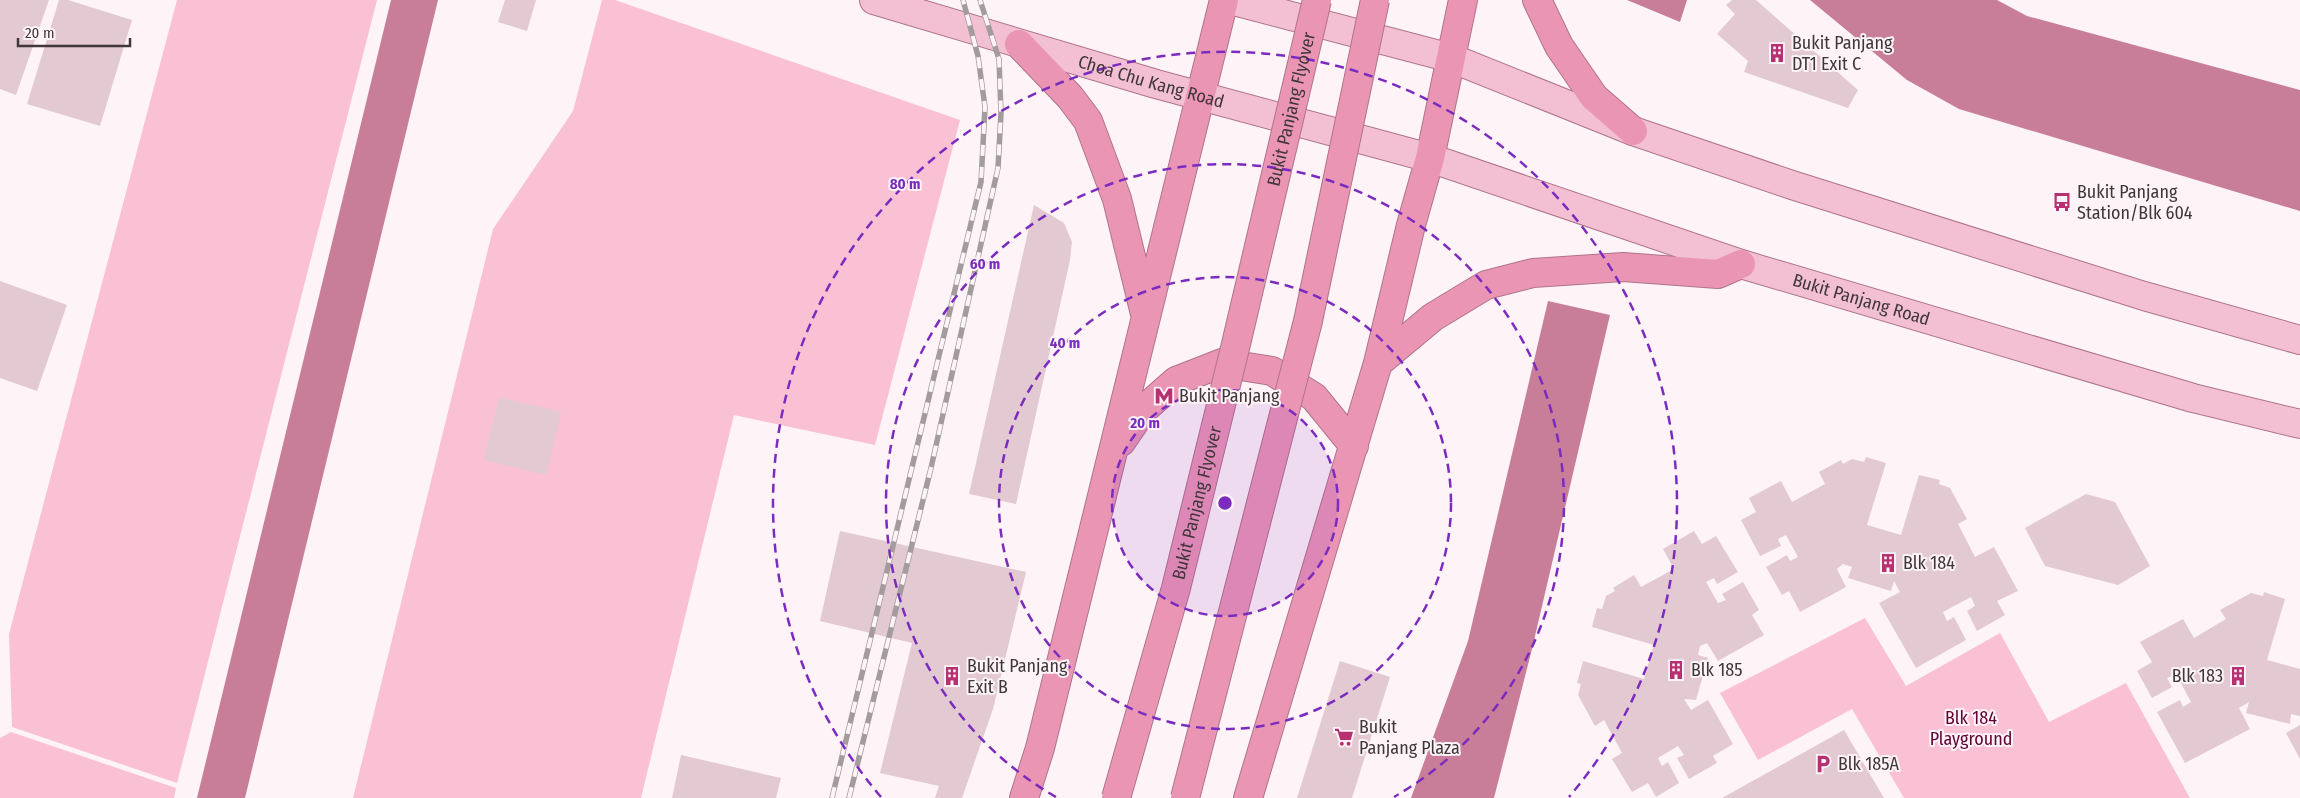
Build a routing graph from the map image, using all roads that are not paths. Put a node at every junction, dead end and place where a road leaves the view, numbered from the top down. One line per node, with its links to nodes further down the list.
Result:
1 (874, 0): 8 (main road, Choa Chu Kang Road)
2 (1224, 0): 10 (highway)
3 (1230, 0): 9 (main road)
4 (1317, 0): 21 (highway, Bukit Panjang Flyover, bridge)
5 (1375, 0): 22 (highway, bridge)
6 (1463, 0): 9 (highway)
7 (1537, 0): 11 (highway)
8 (1018, 44): 10 (main road, Choa Chu Kang Road); 14 (highway)
9 (1451, 58): 11 (main road); 12 (highway)
10 (1200, 95): 12 (main road, Choa Chu Kang Road); 14 (highway)
11 (1633, 131): 15 (main road)
12 (1430, 158): 13 (main road, Bukit Panjang Road); 16 (highway)
13 (1741, 264): 16 (highway); 17 (main road, Bukit Panjang Road)
14 (1146, 318): 19 (highway)
15 (2300, 340)
16 (1378, 363): 18 (highway)
17 (2300, 424)
18 (1354, 446): 19 (highway); 23 (highway)
19 (1112, 455): 20 (highway)
20 (1024, 798)
21 (1116, 798)
22 (1185, 798)
23 (1248, 798)

